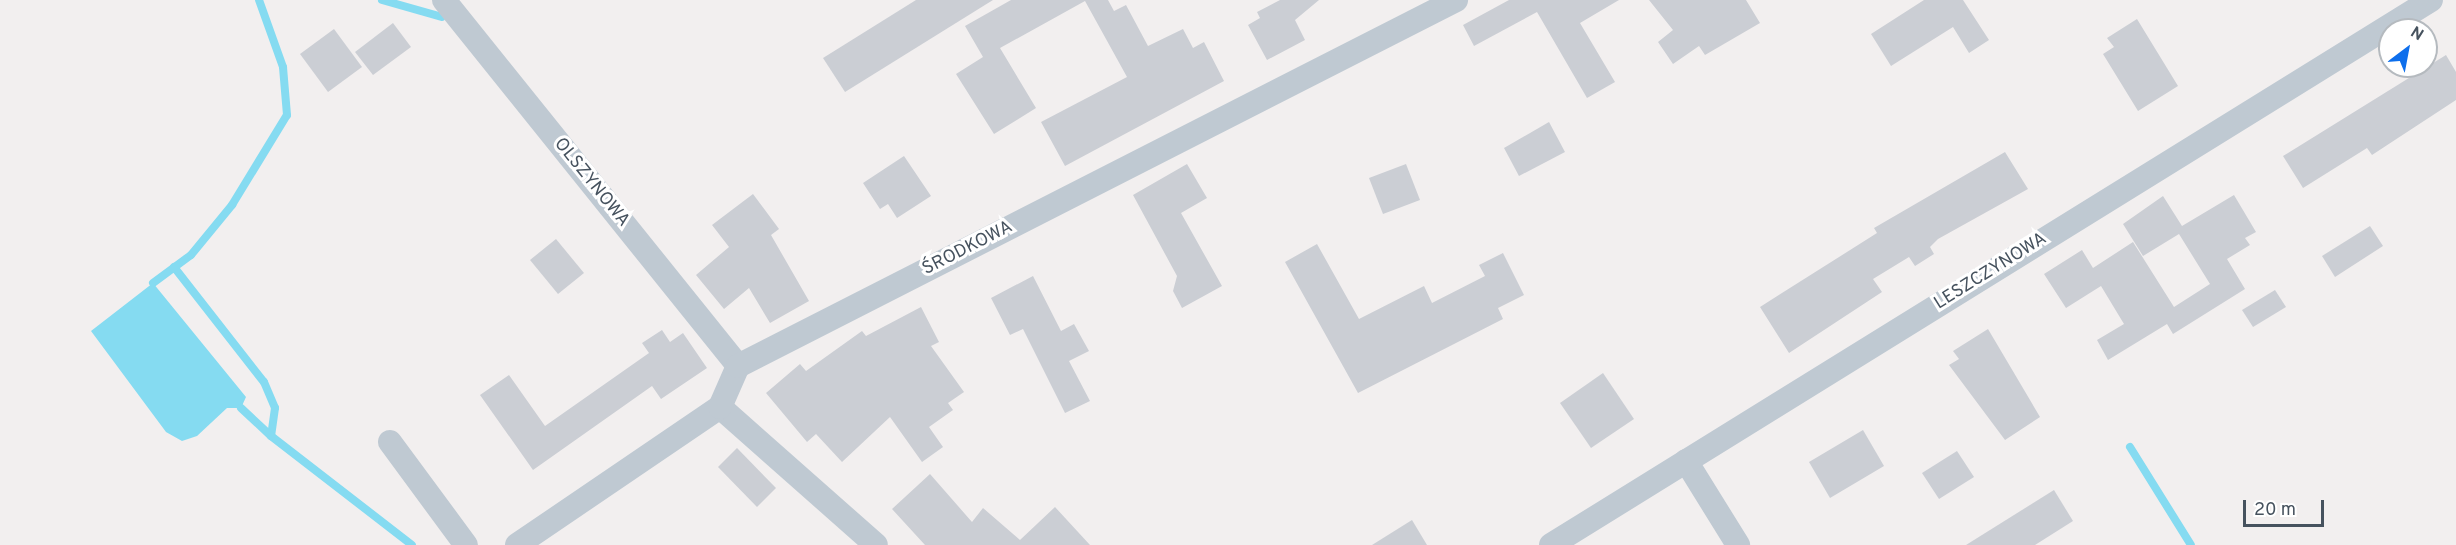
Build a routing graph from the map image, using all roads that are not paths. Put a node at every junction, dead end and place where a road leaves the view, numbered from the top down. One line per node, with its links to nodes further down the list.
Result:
1 (444, 0): 4 (street, OLSZYNOWA)
2 (1456, 0): 4 (street, ŚRODKOWA)
3 (2431, 0): 7 (street, LESZCZYNOWA)
4 (738, 366): 5 (street)
5 (720, 407): 9 (street); 10 (street)
6 (390, 442): 8 (street)
7 (1686, 461): 11 (street, LESZCZYNOWA); 12 (street)
8 (466, 545)
9 (517, 545)
10 (876, 545)
11 (1551, 545)
12 (1738, 545)

